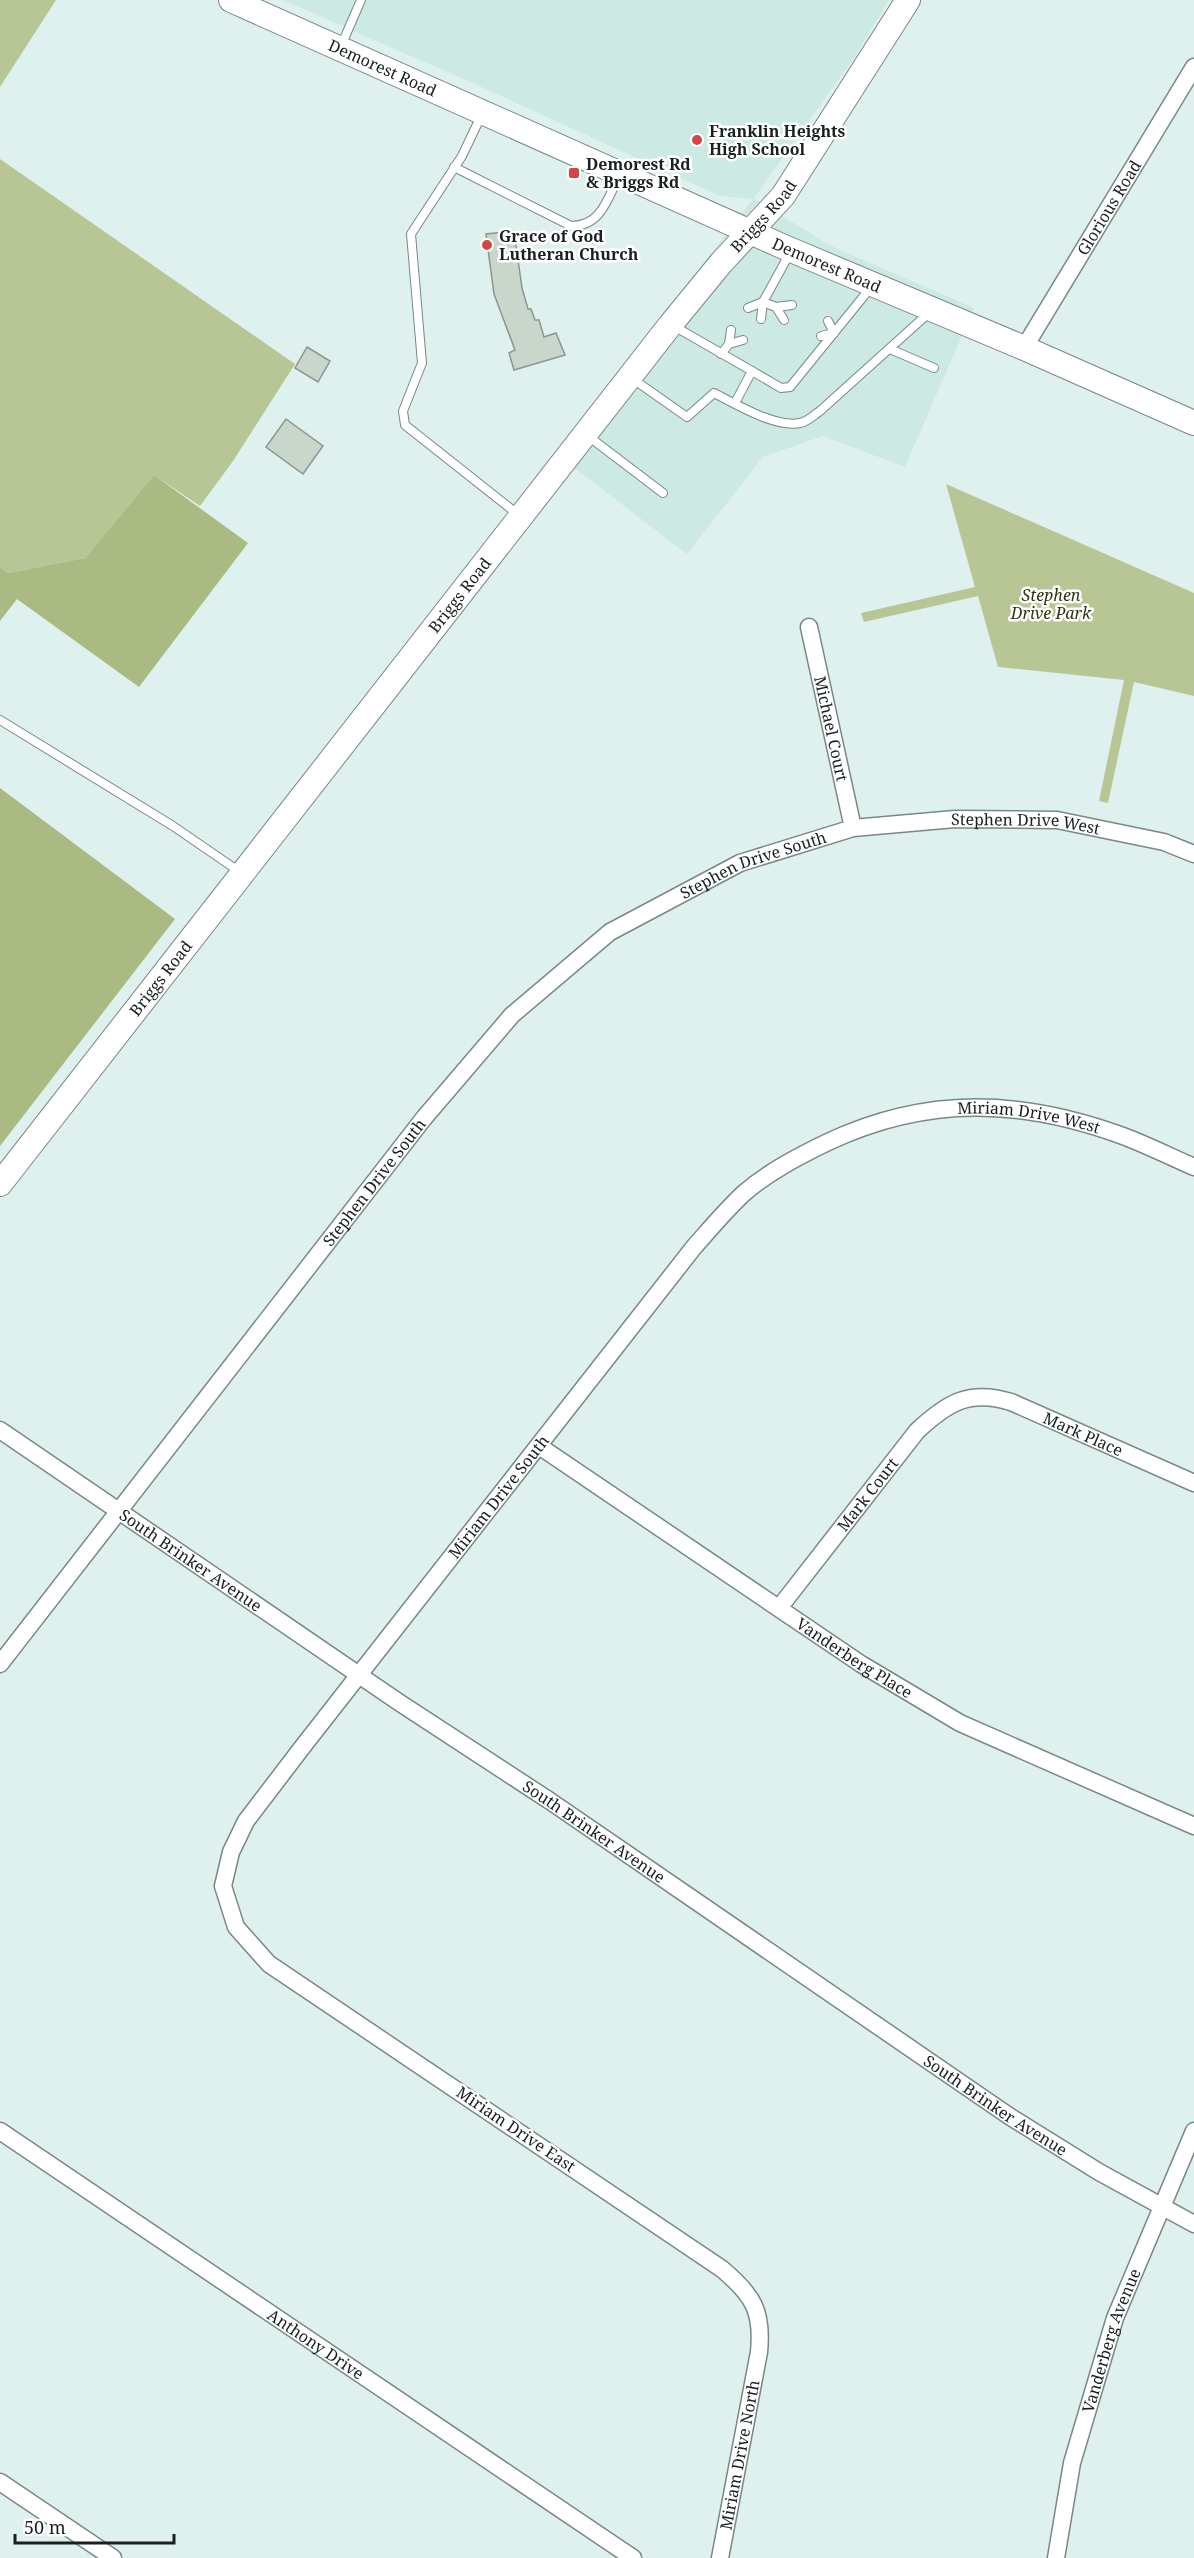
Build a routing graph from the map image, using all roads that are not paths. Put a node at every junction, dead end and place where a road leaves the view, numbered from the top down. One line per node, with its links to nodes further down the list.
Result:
1 (231, 0): 4 (street, Demorest Road)
2 (362, 0): 4 (lane)
3 (908, 0): 10 (street, Briggs Road)
4 (340, 48): 7 (street, Demorest Road)
5 (1194, 67): 6 (street, Glorious Road)
6 (1187, 93): 27 (street, Glorious Road)
7 (484, 111): 8 (lane); 9 (street, Demorest Road)
8 (454, 167): 9 (lane); 37 (lane)
9 (620, 173): 10 (street, Demorest Road)
10 (749, 231): 11 (street, Demorest Road); 21 (street, Briggs Road)
11 (792, 250): 12 (street, Demorest Road); 13 (lane)
12 (873, 285): 17 (street, Demorest Road); 23 (lane)
13 (763, 302): 15 (lane); 16 (lane); 18 (lane)
14 (792, 305): 15 (lane)
15 (776, 307): 19 (lane)
16 (748, 308)
17 (933, 309): 27 (street, Demorest Road); 28 (lane)
18 (761, 319)
19 (784, 320)
20 (828, 321): 23 (lane)
21 (671, 324): 29 (lane); 32 (street, Briggs Road)
22 (731, 330): 26 (lane)
23 (834, 333): 24 (lane); 31 (lane)
24 (821, 336)
25 (743, 340): 26 (lane)
26 (729, 344): 29 (lane)
27 (1024, 348): 34 (street, Demorest Road)
28 (890, 349): 30 (lane); 33 (lane)
29 (721, 354): 31 (lane)
30 (934, 368)
31 (752, 371): 33 (lane)
32 (630, 377): 33 (lane); 35 (street, Briggs Road)
33 (735, 403)
34 (1194, 423)
35 (585, 434): 36 (lane); 37 (street, Briggs Road)
36 (663, 493)
37 (520, 517): 42 (street, Briggs Road)
38 (809, 627): 40 (street, Michael Court)
39 (0, 720): 42 (lane)
40 (853, 828): 41 (street, Stephen Drive West); 50 (street, Stephen Drive South)
41 (1194, 854)
42 (242, 873): 45 (street, Briggs Road)
43 (860, 1127): 44 (street, Miriam Drive West); 48 (street, Miriam Drive South)
44 (1194, 1167)
45 (0, 1184)
46 (970, 1397): 49 (street, Mark Place); 51 (street, Mark Court)
47 (0, 1430): 50 (street, South Brinker Avenue)
48 (539, 1446): 51 (street, Vanderberg Place); 53 (street, Miriam Drive South)
49 (1194, 1483)
50 (119, 1511): 52 (street, Stephen Drive South); 53 (street, South Brinker Avenue)
51 (779, 1608): 54 (street, Vanderberg Place)
52 (0, 1664)
53 (359, 1675): 55 (street, Miriam Drive South); 58 (street, South Brinker Avenue)
54 (1194, 1826)
55 (236, 1927): 60 (street, Miriam Drive East)
56 (0, 2131): 63 (street, Anthony Drive)
57 (1194, 2131): 58 (street, Vanderberg Avenue)
58 (1162, 2206): 59 (street, South Brinker Avenue); 65 (street, Vanderberg Avenue)
59 (1194, 2224)
60 (759, 2352): 64 (street, Miriam Drive North)
61 (0, 2482): 62 (street)
62 (113, 2558)
63 (633, 2558)
64 (720, 2558)
65 (1056, 2558)

